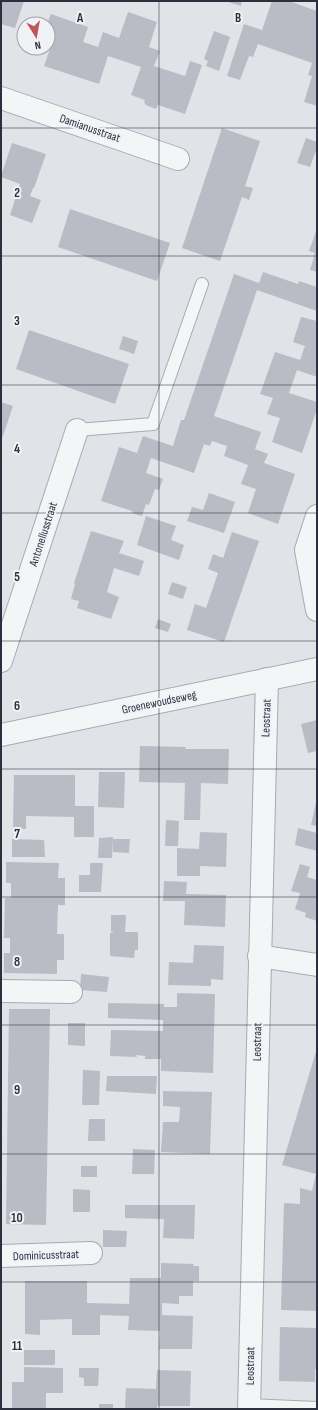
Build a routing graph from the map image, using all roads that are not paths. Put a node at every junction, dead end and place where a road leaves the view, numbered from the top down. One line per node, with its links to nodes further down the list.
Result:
1 (1, 98): 2 (street, Damianusstraat)
2 (178, 159)
3 (202, 284): 4 (lane)
4 (77, 430): 7 (street, Antonellusstraat)
5 (317, 516): 6 (street)
6 (317, 610)
7 (1, 661)
8 (317, 669): 9 (street, Groenewoudseweg)
9 (268, 679): 10 (street, Groenewoudseweg); 11 (street, Leostraat)
10 (1, 735)
11 (259, 956): 12 (street); 17 (street, Leostraat)
12 (317, 965)
13 (1, 991): 14 (street)
14 (71, 992)
15 (91, 1253): 16 (street, Dominicusstraat)
16 (1, 1256)
17 (249, 1407): 18 (lane, Leostraat)
18 (317, 1408)

